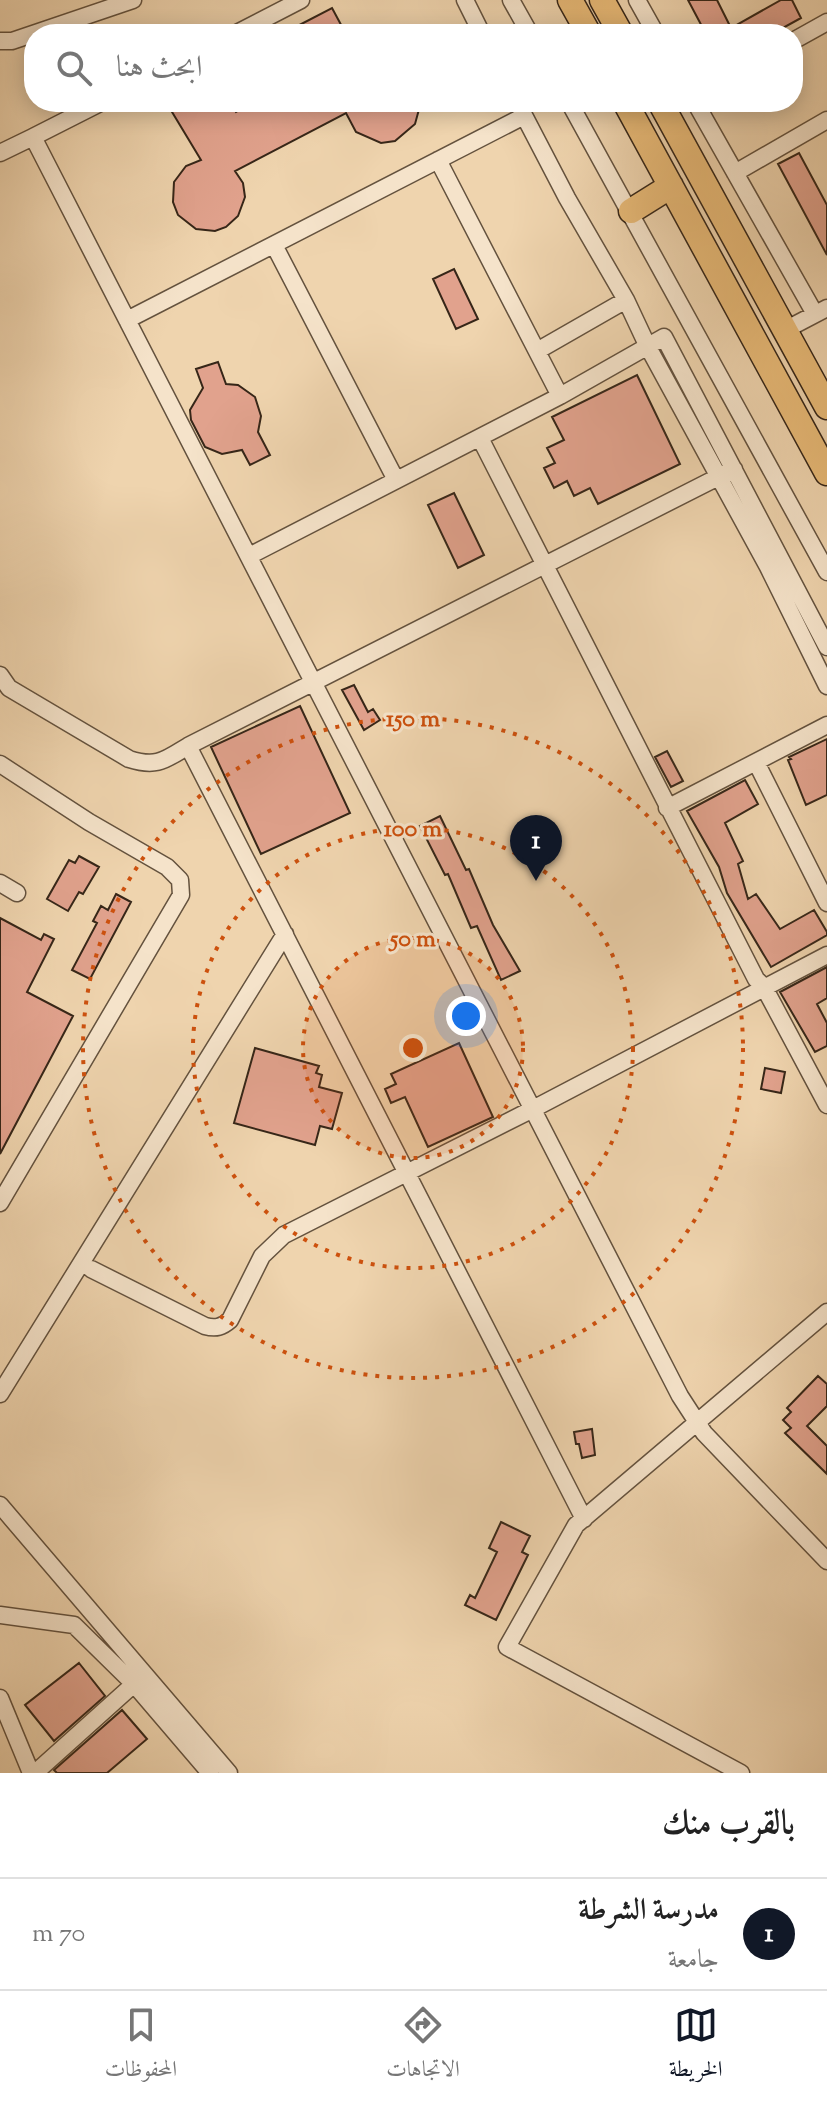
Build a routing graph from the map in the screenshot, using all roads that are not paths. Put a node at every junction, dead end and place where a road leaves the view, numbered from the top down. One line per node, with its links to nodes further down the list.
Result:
1 (133, 0): 9 (street)
2 (301, 0): 10 (street)
3 (465, 0): 11 (street)
4 (511, 0): 12 (street)
5 (570, 0): 13 (highway)
6 (602, 0): 14 (highway)
7 (637, 0): 15 (street)
8 (827, 22): 16 (street)
9 (62, 24)
10 (254, 24)
11 (477, 24)
12 (524, 24)
13 (583, 24)
14 (615, 24)
15 (650, 24)
16 (803, 35)
17 (24, 37): 18 (street)
18 (0, 41)
19 (82, 112): 27 (street)
20 (516, 112): 29 (street)
21 (523, 112): 34 (street)
22 (575, 112): 32 (street)
23 (630, 112): 31 (highway)
24 (672, 112): 37 (highway)
25 (701, 112): 30 (street)
26 (827, 120): 30 (street)
27 (33, 137): 28 (street); 36 (street)
28 (0, 153)
29 (438, 160): 33 (street); 39 (street)
30 (735, 173): 35 (street)
31 (671, 186): 32 (highway); 44 (highway)
32 (631, 211): 48 (street)
33 (274, 245): 36 (street); 45 (street)
34 (626, 300): 38 (street); 39 (street)
35 (821, 311): 37 (street)
36 (127, 320): 46 (street)
37 (785, 330): 41 (highway)
38 (648, 347): 40 (street); 43 (street)
39 (537, 351): 40 (street)
40 (560, 396): 42 (street)
41 (827, 407)
42 (480, 438): 45 (street); 47 (street)
43 (726, 473): 47 (street); 49 (street); 52 (street)
44 (827, 473)
45 (396, 480): 46 (street)
46 (249, 556): 51 (street)
47 (545, 565): 51 (street); 57 (street)
48 (827, 572)
49 (827, 647)
50 (0, 675): 54 (street)
51 (313, 682): 54 (street); 65 (street)
52 (827, 686)
53 (827, 725): 55 (street)
54 (188, 746): 61 (street)
55 (756, 762): 57 (street); 60 (street)
56 (0, 764): 67 (street)
57 (667, 808): 63 (street)
58 (0, 883): 59 (street)
59 (17, 893)
60 (827, 903)
61 (285, 934): 66 (street); 70 (street)
62 (827, 955): 63 (street)
63 (764, 987): 64 (street); 65 (street)
64 (827, 1105)
65 (533, 1109): 66 (street); 71 (street)
66 (407, 1173): 68 (street); 73 (street)
67 (0, 1203)
68 (91, 1269)
69 (827, 1312): 71 (street)
70 (0, 1394)
71 (697, 1421): 73 (street); 74 (street)
72 (0, 1505): 80 (street)
73 (584, 1519): 81 (street)
74 (827, 1561)
75 (0, 1615): 76 (street)
76 (134, 1684): 78 (street); 79 (street)
77 (0, 1698): 79 (street)
78 (207, 1772)
79 (33, 1773)
80 (229, 1773)
81 (741, 1773)

